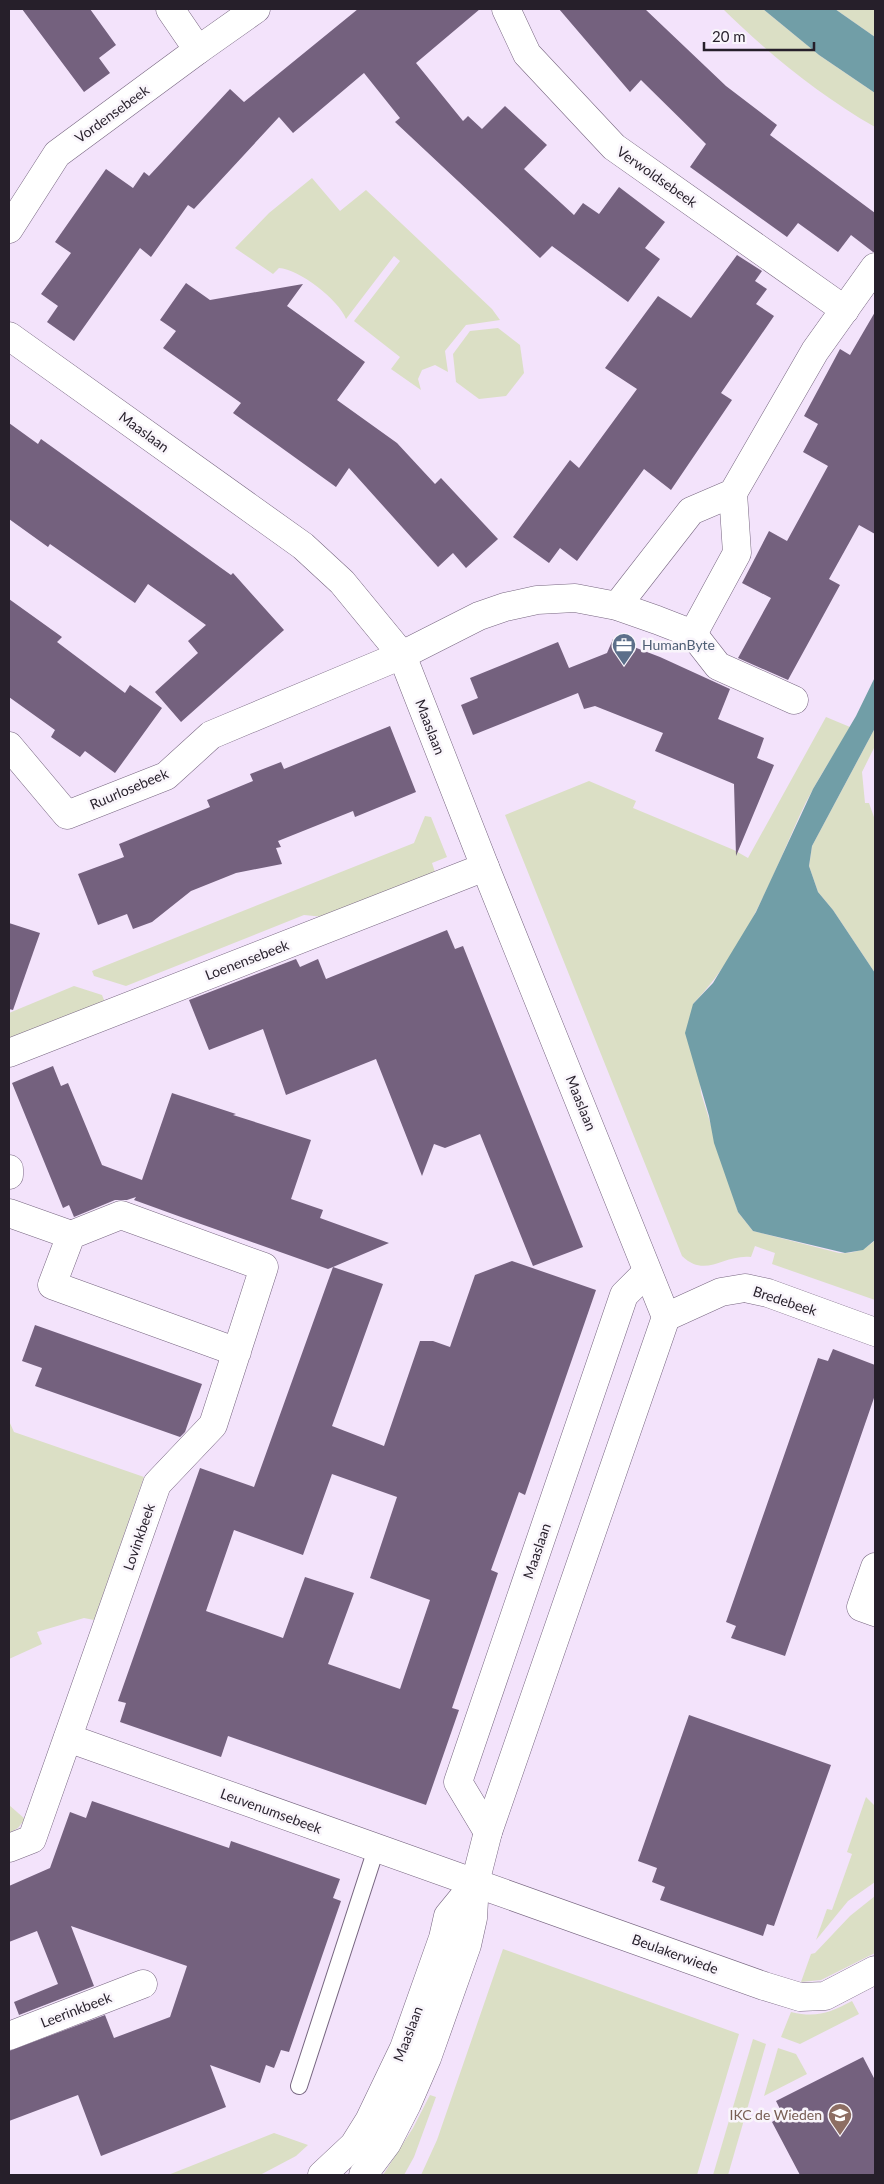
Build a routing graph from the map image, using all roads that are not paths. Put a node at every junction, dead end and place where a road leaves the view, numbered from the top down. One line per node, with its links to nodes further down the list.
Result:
1 (170, 9): 4 (street)
2 (256, 9): 4 (street)
3 (506, 9): 7 (street, Verwoldsebeek)
4 (198, 50): 5 (street, Vordensebeek)
5 (9, 229)
6 (875, 267): 7 (street)
7 (845, 310): 9 (street)
8 (9, 336): 12 (street, Maaslaan)
9 (733, 494): 10 (street); 11 (street)
10 (617, 606): 11 (street); 12 (street)
11 (693, 634): 13 (street)
12 (402, 655): 14 (street, Ruurlosebeek); 15 (street, Maaslaan)
13 (794, 700)
14 (9, 746)
15 (485, 867): 16 (street, Loenensebeek); 21 (street, Maaslaan)
16 (9, 1053)
17 (9, 1169): 18 (street)
18 (9, 1175)
19 (9, 1212): 20 (street)
20 (71, 1235): 24 (street); 24 (street, Lovinkbeek)
21 (647, 1272): 22 (street, Maaslaan); 28 (street, Maaslaan)
22 (666, 1316): 23 (street, Bredebeek); 28 (street, Maaslaan)
23 (875, 1332)
24 (237, 1352): 27 (street, Lovinkbeek)
25 (875, 1567): 26 (street)
26 (875, 1612)
27 (68, 1738): 29 (street); 30 (street, Leuvenumsebeek)
28 (488, 1832): 31 (street, Maaslaan)
29 (9, 1848)
30 (376, 1849): 31 (street, Leuvenumsebeek); 35 (lane)
31 (475, 1882): 32 (street, Beulakerwiede); 36 (street, Maaslaan); 37 (street, Maaslaan)
32 (875, 1970)
33 (143, 1984): 34 (street, Leerinkbeek)
34 (9, 2036)
35 (299, 2086)
36 (322, 2175)
37 (363, 2175)

